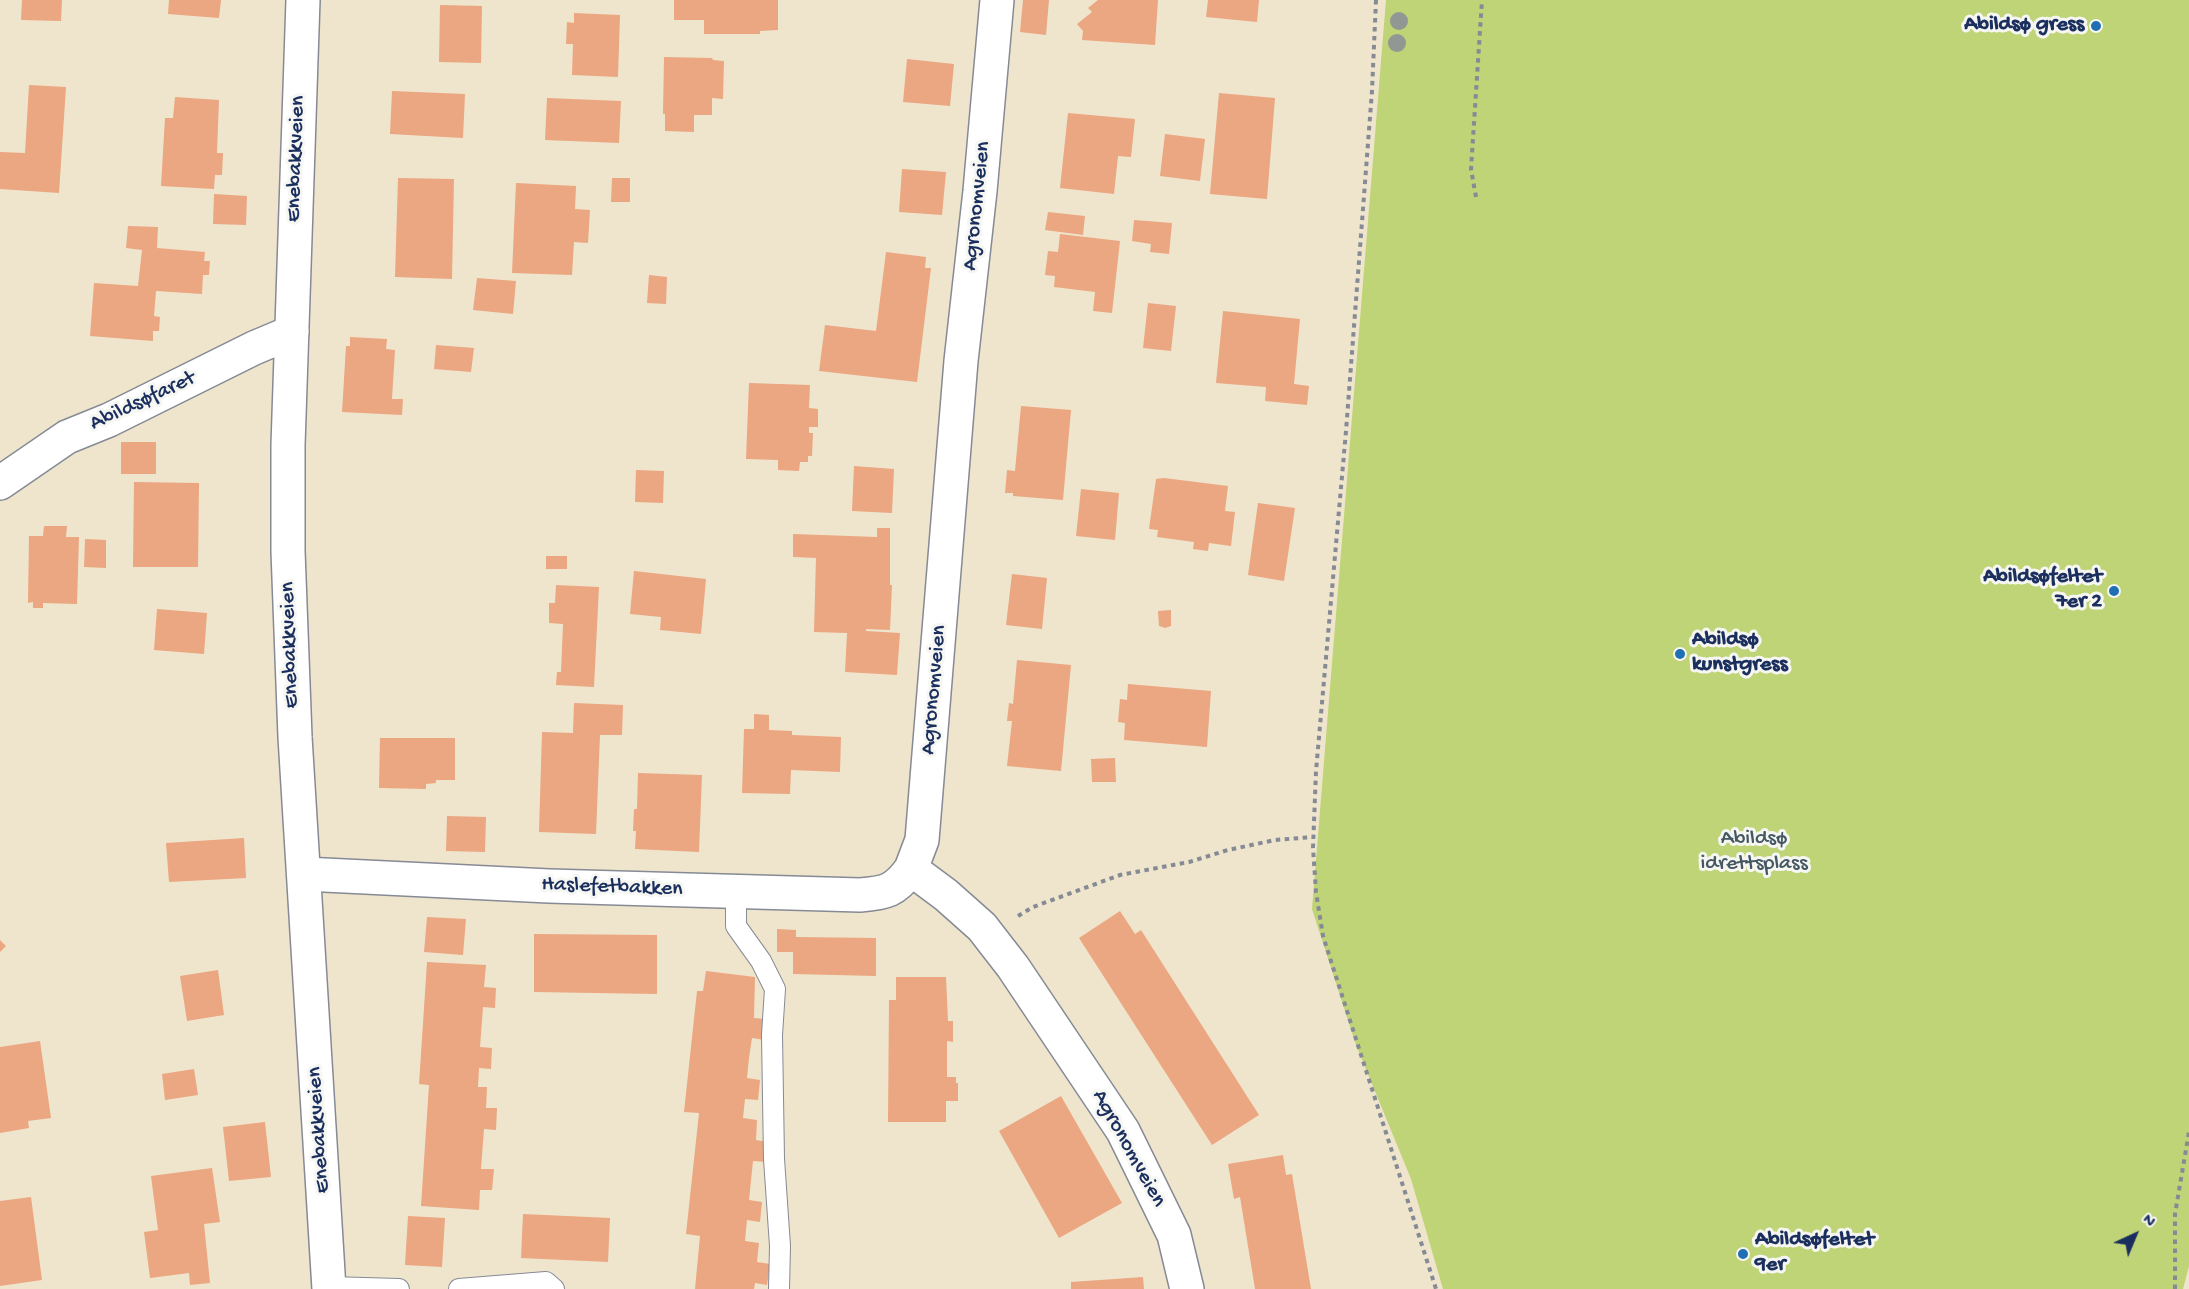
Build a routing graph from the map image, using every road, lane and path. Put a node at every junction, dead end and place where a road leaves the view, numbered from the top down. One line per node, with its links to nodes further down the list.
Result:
1 (303, 0): 6 (street, Enebakkveien)
2 (997, 0): 9 (street, Agronomveien)
3 (1376, 0): 8 (path)
4 (1482, 0): 5 (path)
5 (1476, 197)
6 (292, 332): 7 (street, Abildsøfaret); 10 (street, Enebakkveien)
7 (0, 483)
8 (1314, 837): 12 (path); 20 (path)
9 (910, 869): 11 (street, Haslefetbakken); 19 (street, Agronomveien)
10 (304, 874): 11 (street, Haslefetbakken); 14 (street, Enebakkveien)
11 (736, 893): 18 (lane)
12 (1011, 921)
13 (2189, 1132): 21 (path)
14 (329, 1288): 15 (lane)
15 (399, 1289)
16 (459, 1289): 17 (lane)
17 (554, 1289)
18 (779, 1289)
19 (1187, 1289)
20 (1436, 1289)
21 (2175, 1289)

